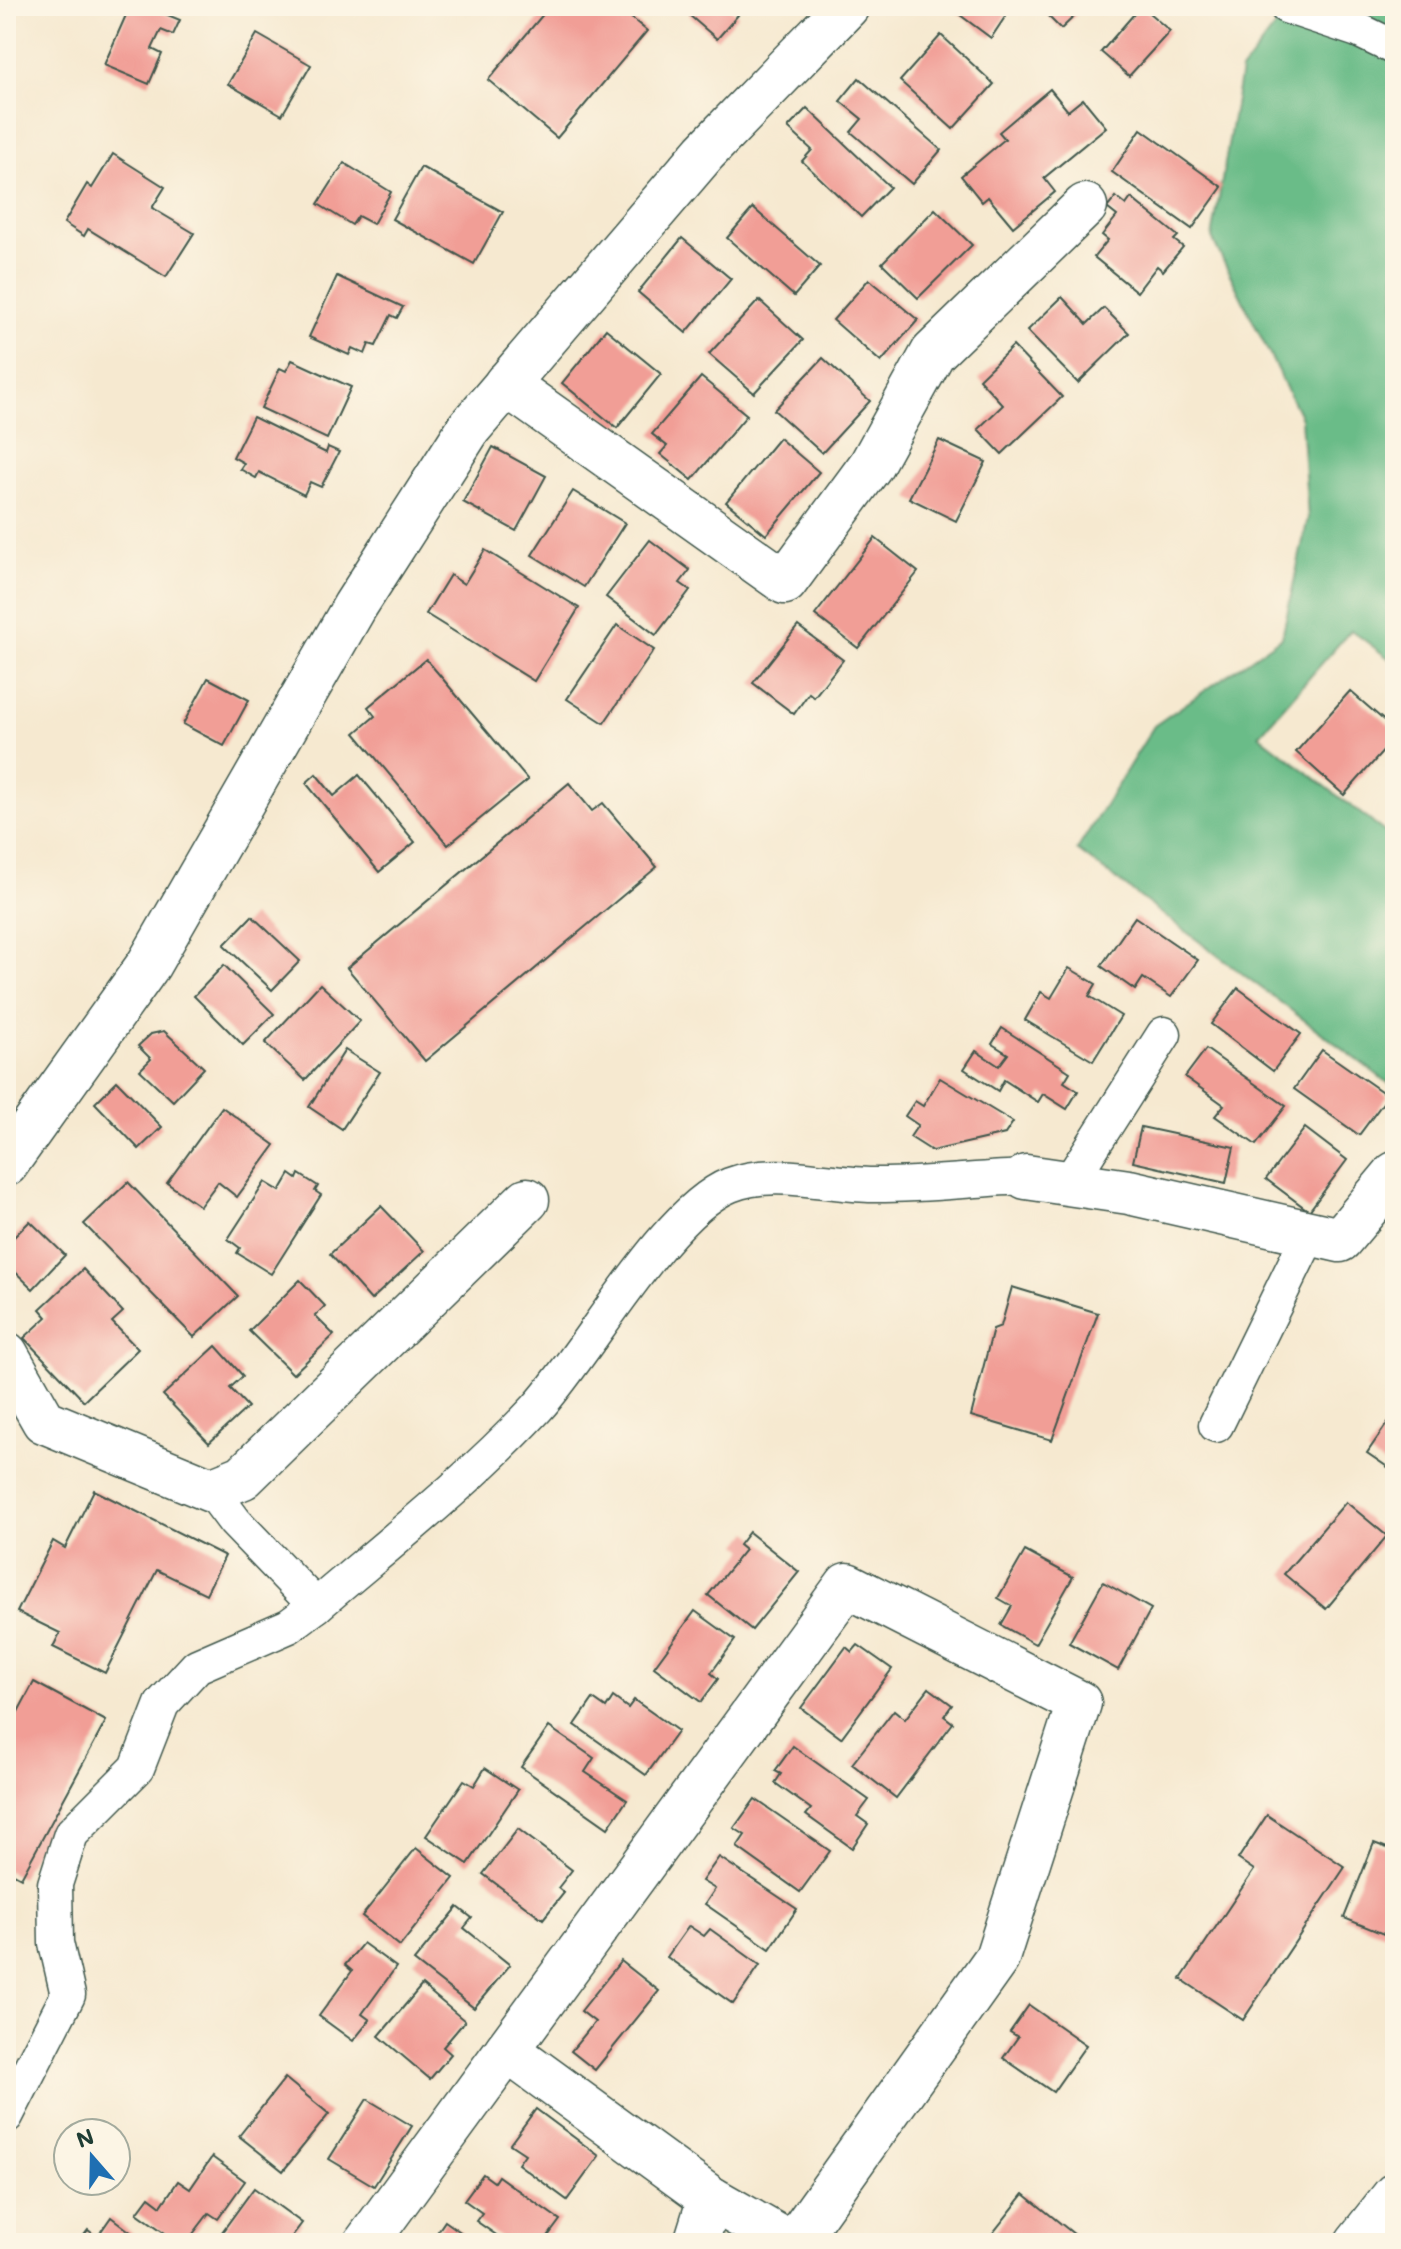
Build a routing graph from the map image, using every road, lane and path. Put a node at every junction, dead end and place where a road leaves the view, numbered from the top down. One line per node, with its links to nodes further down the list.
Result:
1 (847, 6): 5 (street)
2 (1286, 6): 3 (lane)
3 (1395, 48)
4 (1085, 206): 5 (street)
5 (506, 384): 7 (street)
6 (1164, 1034): 10 (lane)
7 (6, 1164)
8 (1395, 1174): 12 (street)
9 (1026, 1177): 10 (street); 16 (lane)
10 (1069, 1183): 12 (street)
11 (527, 1200): 15 (street)
12 (1310, 1233): 14 (lane)
13 (6, 1354): 15 (street)
14 (1216, 1425)
15 (211, 1490): 16 (lane)
16 (316, 1606): 18 (lane)
17 (507, 2050): 20 (street); 21 (street); 23 (street)
18 (6, 2116)
19 (1395, 2195): 24 (street)
20 (710, 2198): 22 (street); 23 (street)
21 (366, 2243)
22 (696, 2243)
23 (791, 2243)
24 (1357, 2243)

